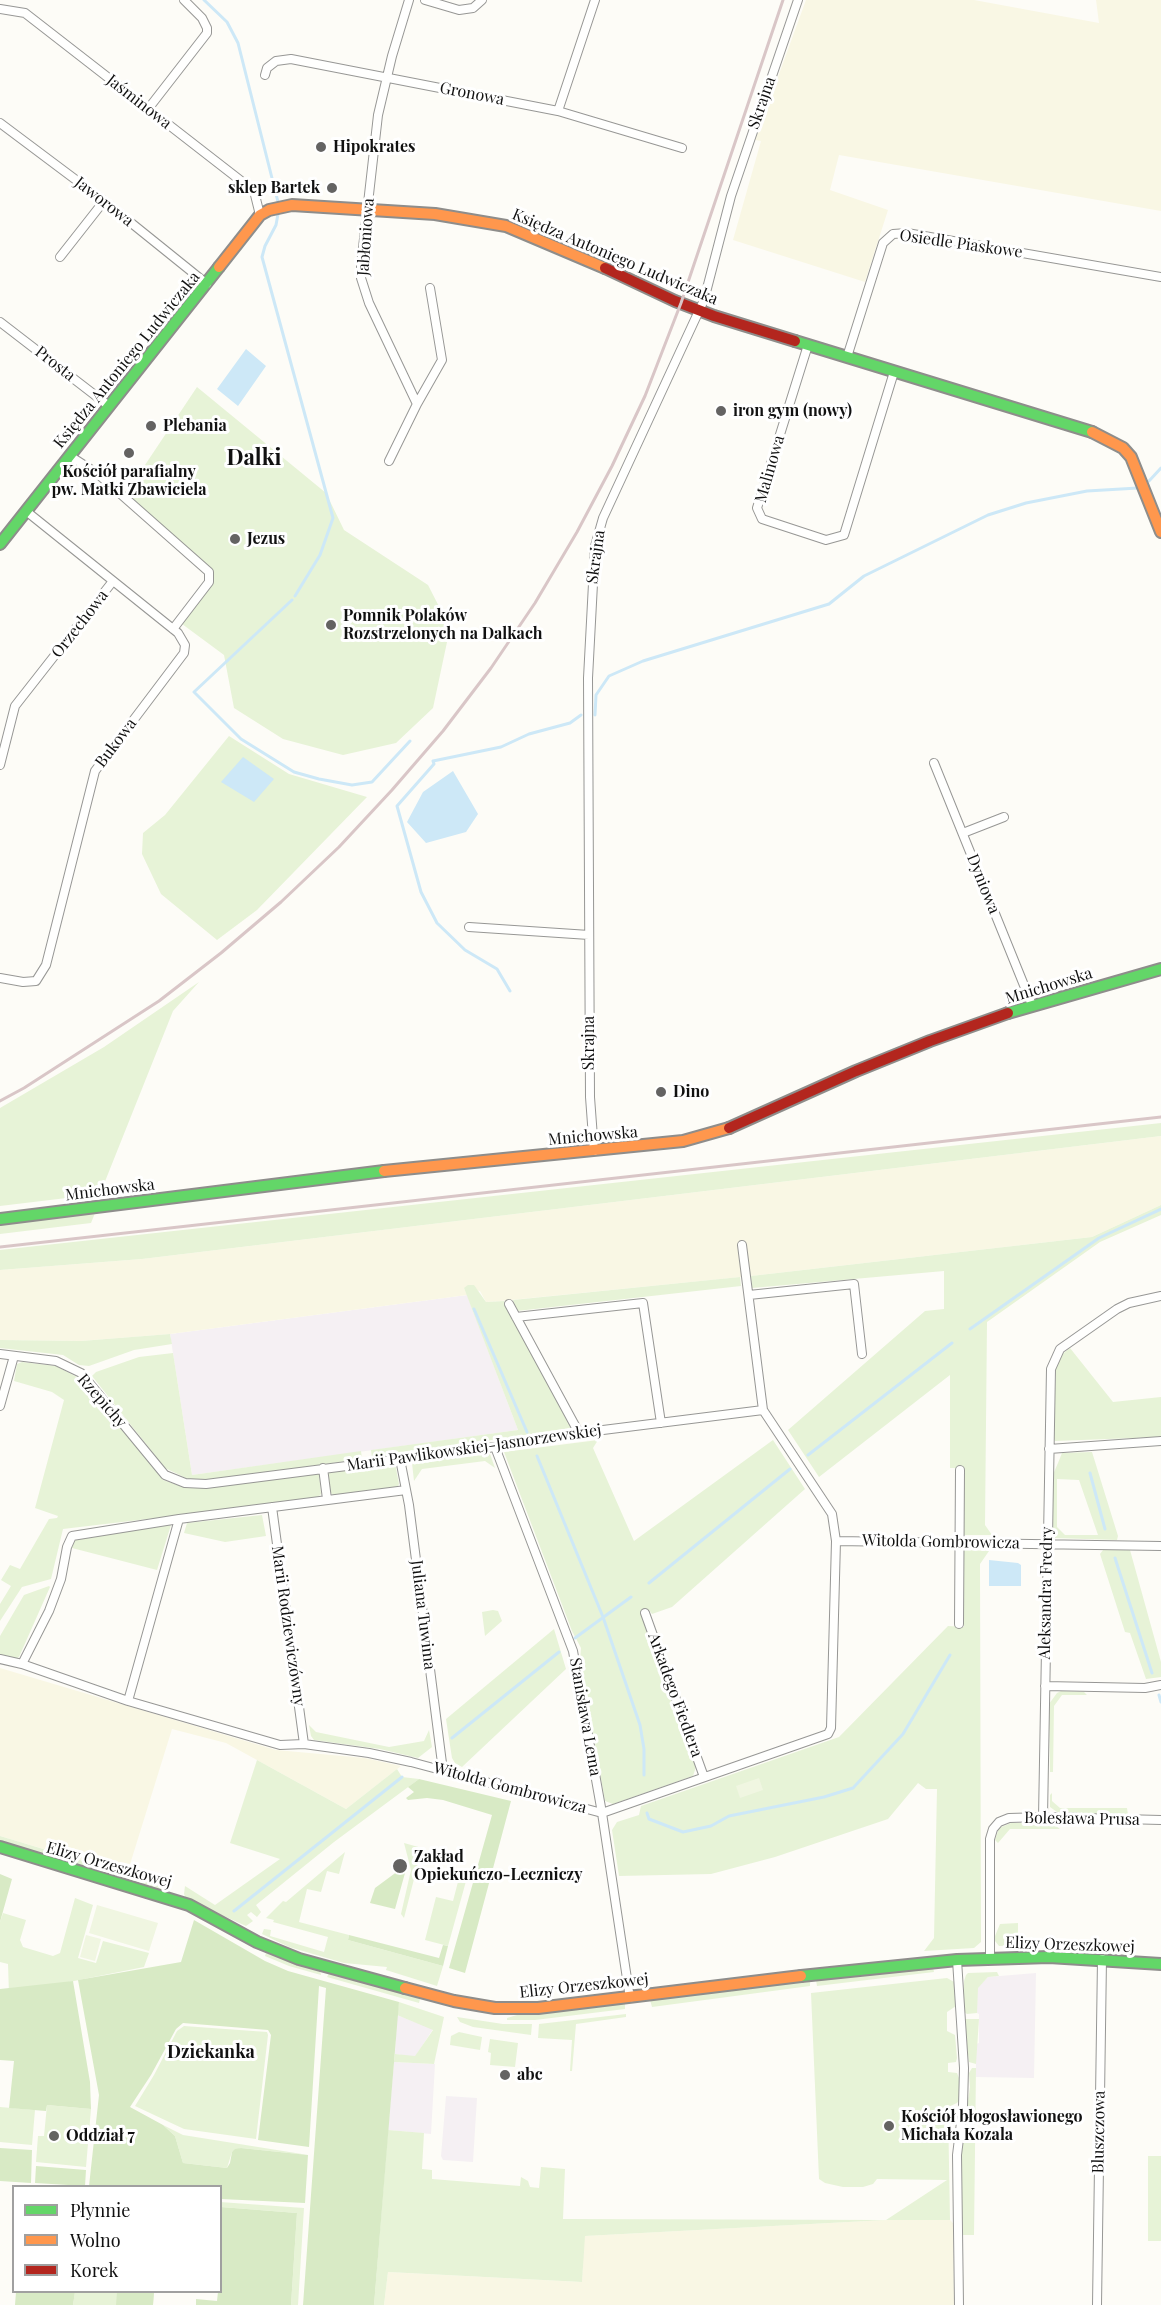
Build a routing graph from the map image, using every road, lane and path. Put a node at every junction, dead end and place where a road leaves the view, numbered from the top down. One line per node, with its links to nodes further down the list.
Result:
1 (184, 0): 10 (street)
2 (409, 0): 9 (street, Jabłoniowa)
3 (425, 0): 4 (street)
4 (482, 0)
5 (595, 0): 11 (street)
6 (798, 0): 21 (street, Skrajna)
7 (0, 9): 10 (street, Jaśminowa)
8 (265, 75): 9 (street, Gronowa)
9 (387, 78): 11 (street, Gronowa); 15 (street, Jabłoniowa)
10 (148, 109): 16 (street, Jaśminowa)
11 (558, 111): 13 (street, Gronowa)
12 (0, 123): 14 (street, Jaworowa)
13 (682, 148)
14 (104, 201): 17 (street); 19 (street, Jaworowa)
15 (366, 208): 16 (street, Księdza Antoniego Ludwiczaka); 21 (street, Księdza Antoniego Ludwiczaka); 26 (street, Jabłoniowa)
16 (265, 212): 19 (street, Księdza Antoniego Ludwiczaka)
17 (60, 257)
18 (1161, 277): 24 (street, Osiedle Piaskowe)
19 (207, 284): 27 (street, Księdza Antoniego Ludwiczaka)
20 (430, 288): 26 (street)
21 (699, 311): 23 (street, Księdza Antoniego Ludwiczaka); 40 (street, Skrajna)
22 (0, 322): 27 (street, Prosta)
23 (808, 345): 24 (street, Księdza Antoniego Ludwiczaka); 25 (street, Malinowa)
24 (847, 357): 25 (street, Księdza Antoniego Ludwiczaka)
25 (894, 372): 31 (street, Księdza Antoniego Ludwiczaka)
26 (417, 404): 29 (street)
27 (109, 406): 28 (street, Księdza Antoniego Ludwiczaka)
28 (70, 456): 30 (street, Księdza Antoniego Ludwiczaka); 34 (street)
29 (389, 461)
30 (26, 511): 32 (street, Księdza Antoniego Ludwiczaka); 33 (street, Orzechowa)
31 (1161, 532)
32 (0, 544)
33 (113, 581): 34 (street); 36 (street, Orzechowa)
34 (173, 629): 42 (street, Bukowa)
35 (934, 763): 38 (street, Dyniowa)
36 (0, 765)
37 (1004, 817): 38 (street)
38 (963, 833): 43 (street, Dyniowa)
39 (469, 927): 40 (street)
40 (590, 935): 44 (street, Skrajna)
41 (1161, 969): 43 (street, Mnichowska)
42 (0, 978)
43 (1032, 1005): 44 (street, Mnichowska)
44 (594, 1151): 45 (street, Mnichowska)
45 (0, 1220)
46 (742, 1245): 47 (street)
47 (749, 1295): 52 (street); 55 (street)
48 (1161, 1296): 60 (street, Aleksandra Fredry)
49 (509, 1304): 50 (street)
50 (516, 1317): 56 (street); 57 (street)
51 (0, 1354): 53 (street, Rzepichy)
52 (862, 1354)
53 (14, 1356): 54 (street); 64 (street, Rzepichy)
54 (0, 1406)
55 (763, 1410): 56 (street, Marii Pawlikowskiej-Jasnorzewskiej); 69 (street, Witolda Gombrowicza)
56 (661, 1423): 57 (street, Marii Pawlikowskiej-Jasnorzewskiej)
57 (579, 1433): 59 (street, Marii Pawlikowskiej-Jasnorzewskiej)
58 (1161, 1441): 60 (street)
59 (495, 1447): 61 (street, Marii Pawlikowskiej-Jasnorzewskiej); 83 (street, Stanisława Lema)
60 (1049, 1449): 71 (street, Aleksandra Fredry)
61 (400, 1459): 62 (street, Marii Pawlikowskiej-Jasnorzewskiej); 65 (street, Juliana Tuwima)
62 (323, 1468): 64 (street, Marii Pawlikowskiej-Jasnorzewskiej); 66 (street)
63 (960, 1470): 70 (street)
64 (185, 1483)
65 (406, 1490): 66 (street, Marii Pawlikowskiej-Jasnorzewskiej); 81 (street, Juliana Tuwima)
66 (327, 1499): 67 (street, Marii Pawlikowskiej-Jasnorzewskiej)
67 (272, 1507): 68 (street, Marii Pawlikowskiej-Jasnorzewskiej); 80 (street, Marii Rodziewiczówny)
68 (179, 1519): 76 (street, Marii Pawlikowskiej-Jasnorzewskiej); 79 (street)
69 (836, 1541): 70 (street, Witolda Gombrowicza); 82 (street, Witolda Gombrowicza)
70 (959, 1543): 71 (street, Witolda Gombrowicza); 74 (street)
71 (1047, 1544): 72 (street, Witolda Gombrowicza); 78 (street, Aleksandra Fredry)
72 (1161, 1546)
73 (645, 1613): 82 (street, Arkadego Fiedlera)
74 (958, 1624)
75 (0, 1659): 76 (street, Witolda Gombrowicza)
76 (22, 1664): 79 (street, Witolda Gombrowicza)
77 (1161, 1685): 78 (street)
78 (1045, 1686): 84 (street, Aleksandra Fredry)
79 (128, 1701): 80 (street, Witolda Gombrowicza)
80 (304, 1744): 81 (street, Witolda Gombrowicza)
81 (443, 1771): 83 (street, Witolda Gombrowicza)
82 (704, 1777): 83 (street, Witolda Gombrowicza)
83 (602, 1813): 91 (street, Stanisława Lema)
84 (1043, 1817): 85 (street, Bolesława Prusa); 87 (street, Bolesława Prusa)
85 (1161, 1820)
86 (0, 1847): 91 (street, Elizy Orzeszkowej)
87 (990, 1958): 88 (street, Elizy Orzeszkowej); 89 (street, Elizy Orzeszkowej)
88 (1102, 1959): 90 (street, Elizy Orzeszkowej); 93 (street, Bluszczowa)
89 (957, 1960): 91 (street, Elizy Orzeszkowej); 92 (street)
90 (1161, 1964)
91 (632, 1997)
92 (959, 2305)
93 (1097, 2305)

